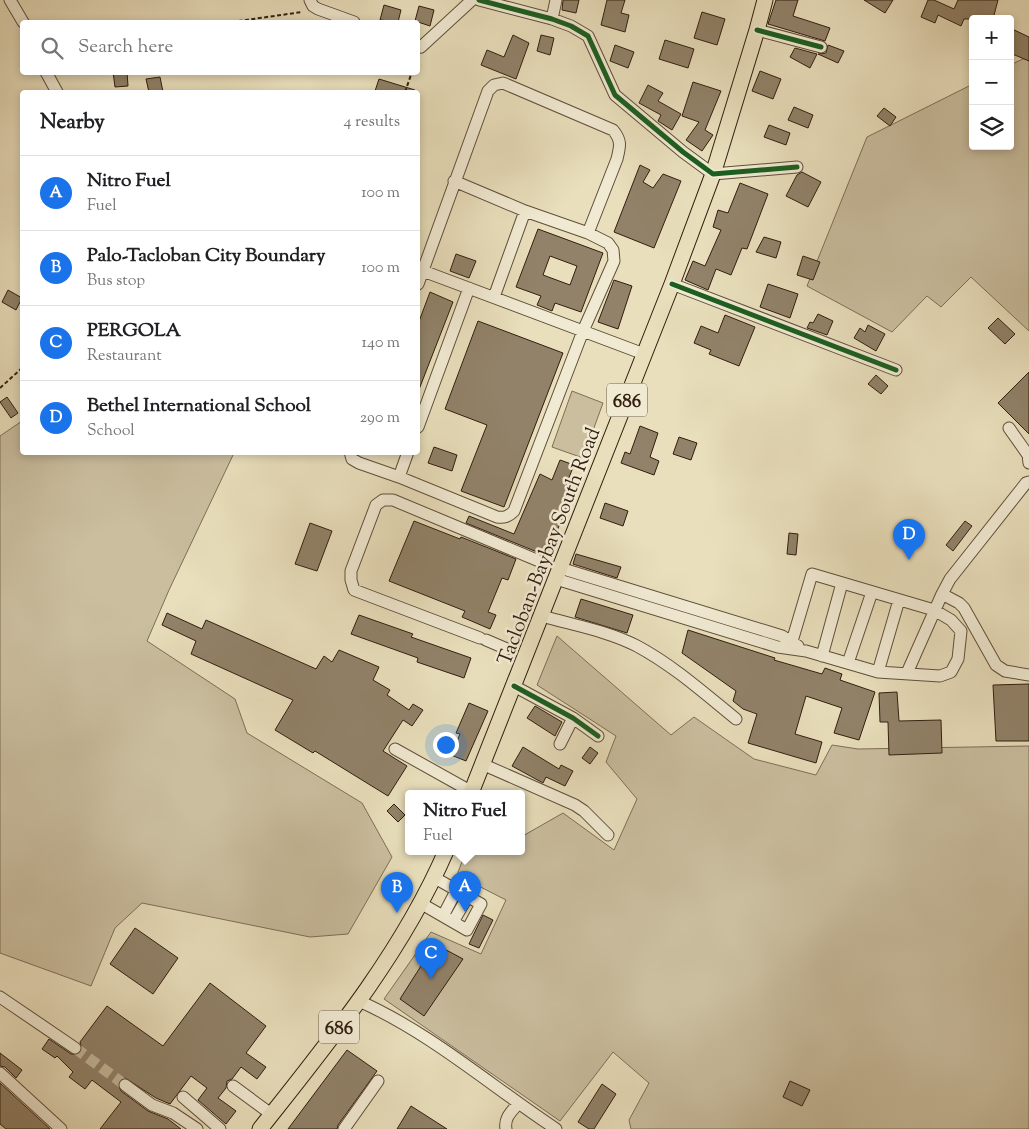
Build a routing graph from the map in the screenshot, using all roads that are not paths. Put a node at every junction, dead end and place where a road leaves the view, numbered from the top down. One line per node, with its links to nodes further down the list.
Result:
1 (10, 0): 8 (street)
2 (472, 0): 11 (street)
3 (479, 0): 7 (street)
4 (556, 0): 7 (street)
5 (765, 0): 10 (main road, Tacloban-Baybay South Road / 686)
6 (312, 3): 9 (street)
7 (552, 19): 16 (street)
8 (22, 20)
9 (348, 20)
10 (757, 30): 12 (street); 16 (main road, Tacloban-Baybay South Road / 686)
11 (420, 46)
12 (821, 47)
13 (48, 75): 14 (street)
14 (56, 90)
15 (798, 167): 16 (street)
16 (712, 174): 22 (main road, Tacloban-Baybay South Road / 686)
17 (454, 181): 18 (street); 19 (street); 20 (street)
18 (525, 211): 19 (street); 24 (street)
19 (588, 233): 25 (street)
20 (423, 271): 21 (street); 23 (street)
21 (420, 279)
22 (672, 284): 26 (main road, Tacloban-Baybay South Road / 686); 27 (street)
23 (469, 288): 24 (street); 28 (street)
24 (494, 297): 25 (street)
25 (583, 331): 26 (street); 34 (street)
26 (644, 354): 37 (main road, Tacloban-Baybay South Road / 686)
27 (896, 370)
28 (420, 423)
29 (1009, 428): 32 (street)
30 (351, 455): 34 (street)
31 (407, 455): 34 (street)
32 (1029, 463)
33 (1029, 469): 35 (street)
34 (399, 477)
35 (1028, 482): 40 (street)
36 (539, 561): 45 (street)
37 (558, 573): 43 (main road, Tacloban-Baybay South Road / 686); 44 (street)
38 (842, 583): 39 (street); 44 (street); 46 (street)
39 (872, 592): 41 (street); 47 (street)
40 (942, 594): 42 (street); 50 (street)
41 (899, 600): 42 (street); 48 (street)
42 (934, 610): 49 (street); 49 (street)
43 (542, 616): 45 (main road, Tacloban-Baybay South Road / 686); 53 (street)
44 (791, 645): 46 (street)
45 (516, 652): 51 (main road, Tacloban-Baybay South Road / 686)
46 (822, 656): 47 (street)
47 (848, 663): 48 (street)
48 (878, 672): 49 (street)
49 (907, 673)
50 (1029, 675)
51 (514, 686): 52 (street); 57 (main road, Tacloban-Baybay South Road / 686)
52 (573, 718): 54 (street); 55 (street)
53 (736, 719)
54 (598, 736)
55 (560, 744)
56 (395, 748): 58 (street)
57 (482, 764): 59 (main road, Tacloban-Baybay South Road / 686); 60 (street)
58 (466, 790)
59 (472, 790)
60 (608, 835)
61 (444, 855): 62 (main road, 686)
62 (434, 878): 63 (street); 64 (main road, 686)
63 (457, 889): 65 (street); 65 (street)
64 (422, 904): 65 (street); 67 (main road, 686)
65 (443, 916)
66 (0, 997): 68 (street)
67 (359, 1001): 74 (street); 75 (main road, 686)
68 (75, 1048)
69 (0, 1073): 77 (street)
70 (378, 1081): 76 (street)
71 (125, 1085): 78 (street)
72 (233, 1086): 75 (street)
73 (183, 1097): 79 (street)
74 (518, 1104): 80 (street); 81 (street)
75 (265, 1124)
76 (349, 1127)
77 (61, 1129)
78 (196, 1129)
79 (220, 1129)
80 (506, 1129)
81 (556, 1129)

